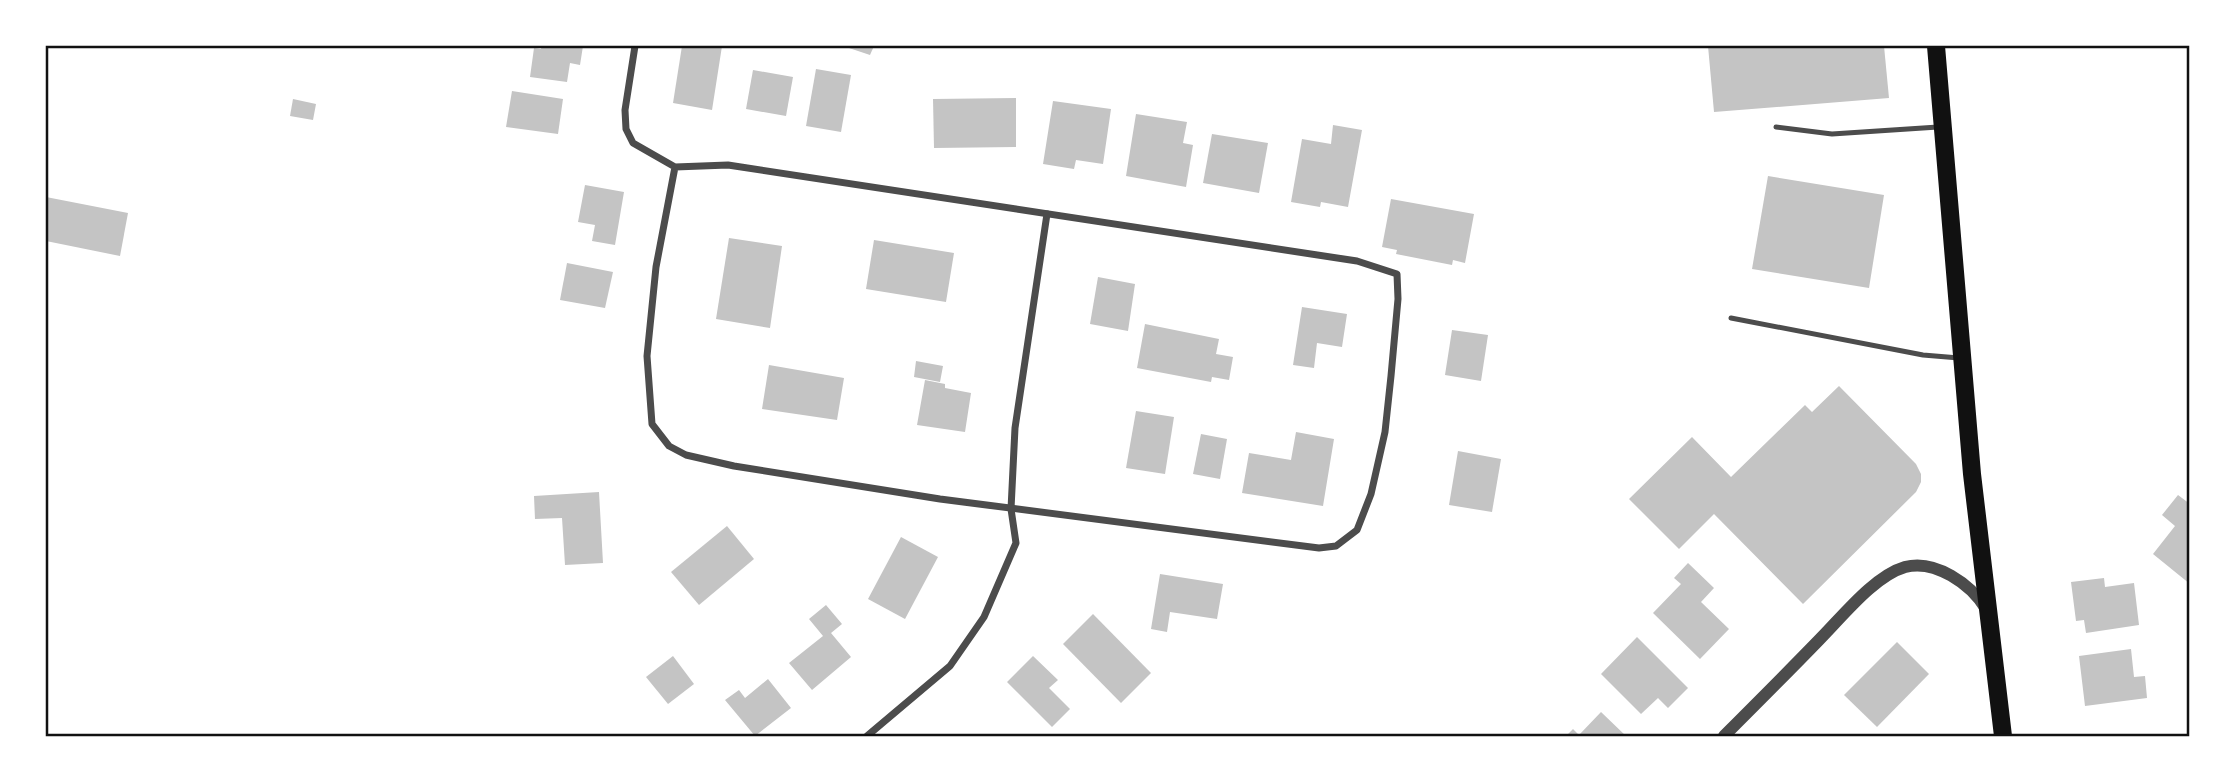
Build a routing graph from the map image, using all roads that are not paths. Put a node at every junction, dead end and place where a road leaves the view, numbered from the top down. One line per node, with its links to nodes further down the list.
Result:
1 (635, 46): 5 (street)
2 (1936, 46): 4 (main road)
3 (1776, 127): 4 (lane)
4 (1942, 127): 8 (main road)
5 (675, 167): 6 (street); 9 (street)
6 (1047, 214): 9 (street); 9 (street)
7 (1731, 318): 8 (lane)
8 (1964, 358): 10 (main road)
9 (1012, 509): 11 (street)
10 (1987, 610): 12 (street); 13 (main road)
11 (867, 737)
12 (1724, 737)
13 (2003, 737)

